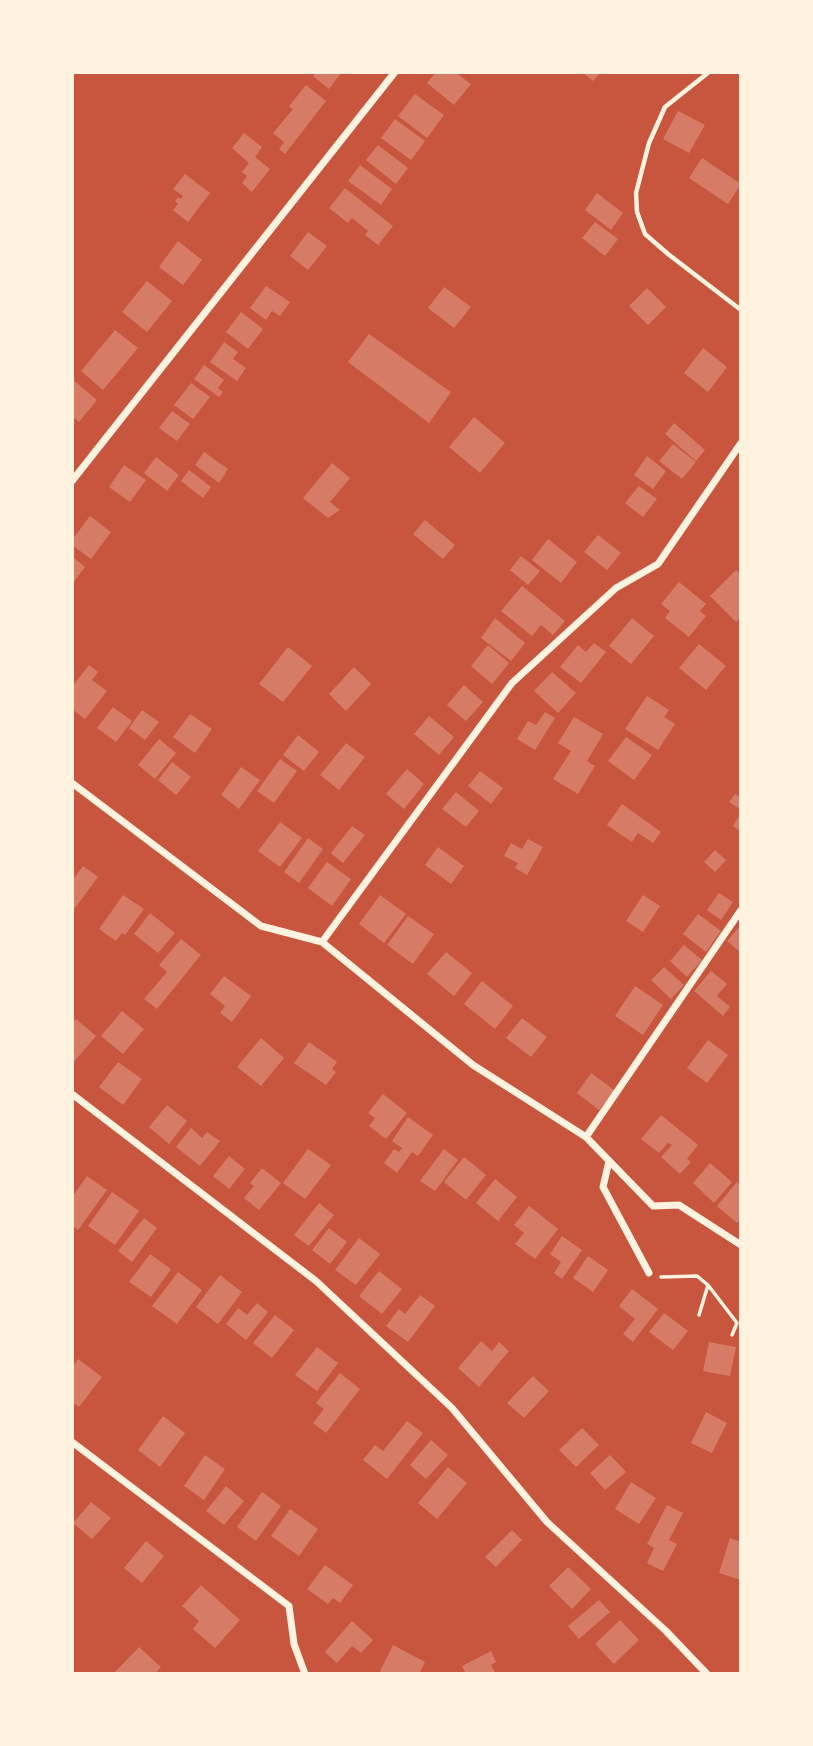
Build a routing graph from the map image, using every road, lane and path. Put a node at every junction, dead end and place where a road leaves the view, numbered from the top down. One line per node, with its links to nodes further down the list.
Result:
1 (395, 72): 5 (street)
2 (709, 72): 3 (lane)
3 (741, 310)
4 (741, 443): 8 (street)
5 (72, 481)
6 (72, 783): 8 (street)
7 (741, 910): 10 (street)
8 (322, 942): 10 (street)
9 (72, 1094): 19 (street)
10 (586, 1137): 11 (street)
11 (609, 1161): 12 (street); 13 (street)
12 (741, 1245)
13 (649, 1273): 14 (path)
14 (708, 1285): 15 (path); 16 (path)
15 (699, 1315)
16 (732, 1335)
17 (72, 1442): 18 (street)
18 (305, 1674)
19 (708, 1674)

